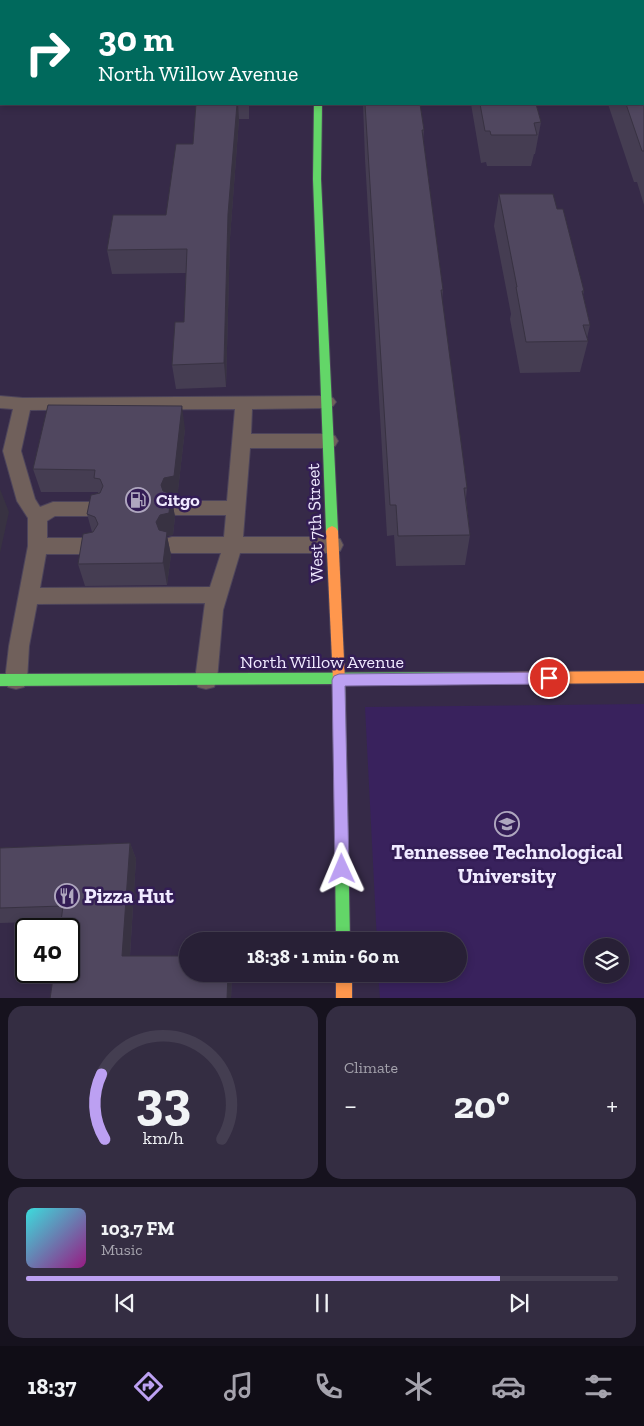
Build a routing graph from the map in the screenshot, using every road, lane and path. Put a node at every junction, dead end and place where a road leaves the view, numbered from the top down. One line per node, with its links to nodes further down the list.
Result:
1 (318, 105): 4 (street, West 7th Street)
2 (0, 402): 5 (lane)
3 (244, 402): 4 (lane); 5 (lane); 6 (lane)
4 (327, 402): 7 (street, West 7th Street)
5 (23, 404): 11 (lane)
6 (242, 441): 7 (lane); 9 (lane)
7 (329, 441): 14 (street, West 7th Street)
8 (176, 508): 9 (lane)
9 (236, 508): 12 (lane)
10 (98, 509): 11 (lane)
11 (37, 517): 15 (lane)
12 (234, 544): 13 (lane); 14 (lane); 17 (lane)
13 (172, 545)
14 (333, 545): 22 (street, West 7th Street)
15 (38, 546): 16 (lane); 18 (lane)
16 (92, 546)
17 (218, 595): 18 (lane); 21 (lane)
18 (28, 596): 20 (lane)
19 (644, 677): 22 (street, North Willow Avenue)
20 (8, 680): 21 (street, North Willow Avenue)
21 (206, 680): 22 (street, North Willow Avenue)
22 (339, 680): 23 (street, West 7th Street)
23 (343, 932)
24 (344, 982): 25 (street)
25 (344, 998)

